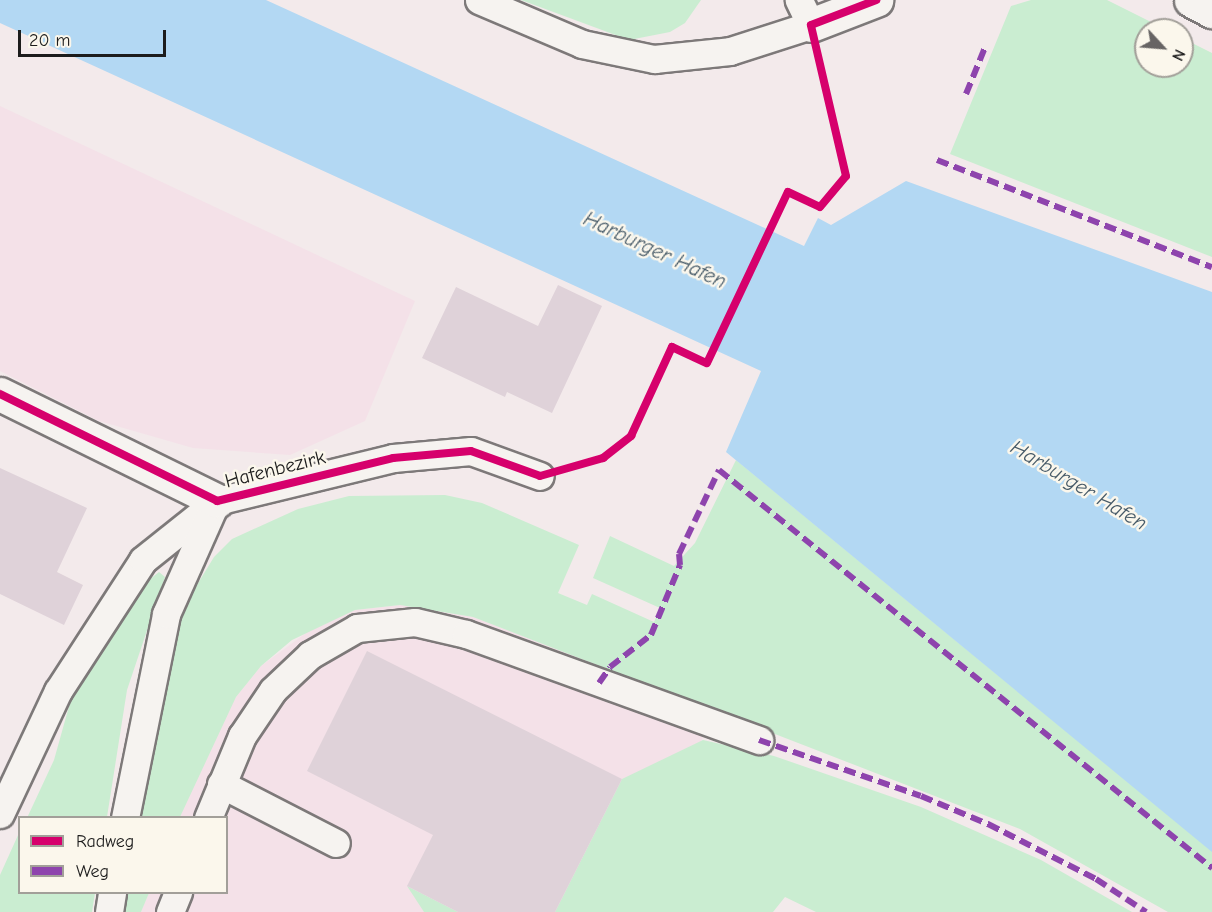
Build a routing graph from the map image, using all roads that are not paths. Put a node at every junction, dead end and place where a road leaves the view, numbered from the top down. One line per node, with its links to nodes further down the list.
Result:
1 (479, 0): 5 (lane)
2 (876, 0): 5 (street)
3 (1191, 0): 4 (street)
4 (1212, 11)
5 (805, 12)
6 (0, 394): 8 (street, Hafenbezirk)
7 (540, 476): 8 (lane, Hafenbezirk)
8 (217, 501): 11 (lane, Hafenbezirk); 12 (lane, Hafenbezirk)
9 (759, 740): 10 (lane)
10 (221, 784): 13 (lane); 14 (lane)
11 (0, 814)
12 (125, 816)
13 (209, 816)
14 (336, 843)
15 (112, 894): 17 (lane)
16 (177, 894): 18 (lane)
17 (109, 912)
18 (170, 912)

